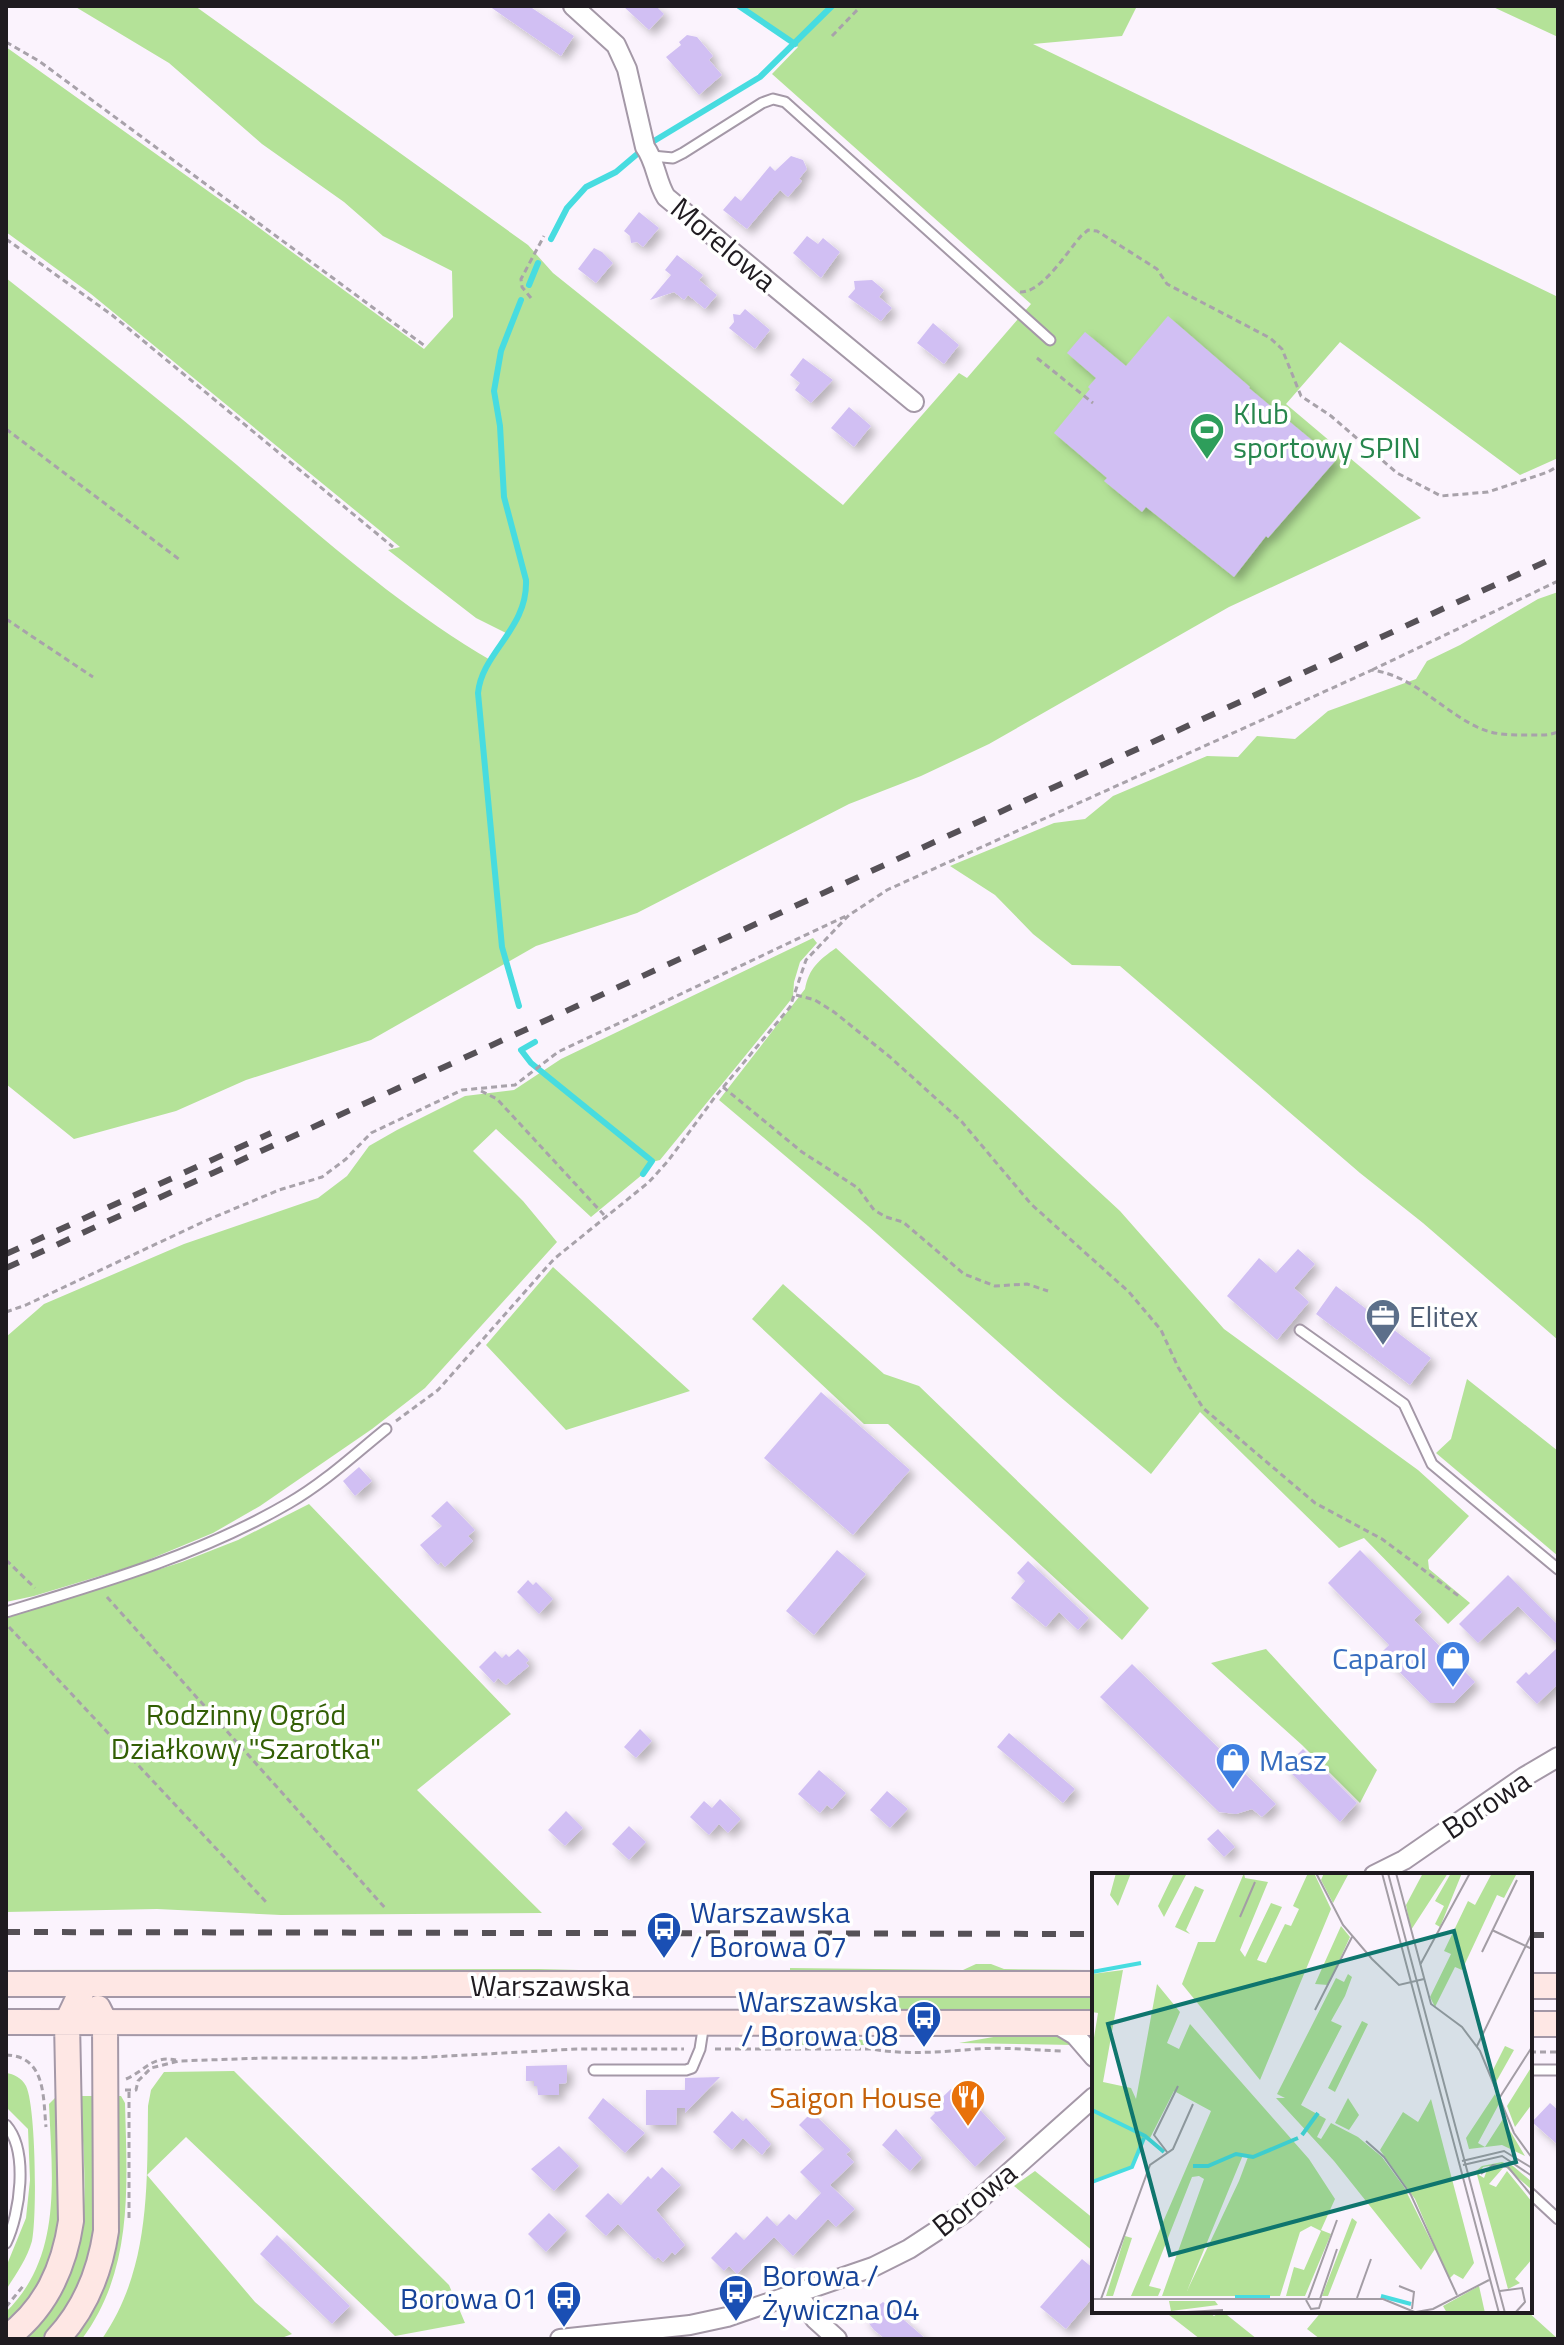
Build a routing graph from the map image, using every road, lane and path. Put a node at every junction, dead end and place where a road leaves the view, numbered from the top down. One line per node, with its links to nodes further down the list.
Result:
1 (573, 6): 5 (street, Morelowa)
2 (861, 6): 3 (path)
3 (832, 36)
4 (6, 42): 11 (path)
5 (652, 156): 8 (lane); 13 (street, Morelowa)
6 (544, 236): 9 (path)
7 (6, 239): 17 (path)
8 (994, 290): 10 (lane); 16 (path)
9 (531, 298)
10 (1050, 340)
11 (425, 346)
12 (1037, 358): 14 (path)
13 (914, 402)
14 (1093, 403)
15 (6, 429): 18 (path)
16 (1558, 466)
17 (393, 547)
18 (180, 560)
19 (1558, 581): 21 (path)
20 (6, 619): 22 (path)
21 (1372, 670): 23 (path); 24 (path)
22 (93, 677)
23 (1558, 732)
24 (849, 915): 25 (path); 27 (path)
25 (796, 995): 26 (path); 36 (path)
26 (723, 1087): 28 (path); 29 (path)
27 (477, 1089): 28 (path); 30 (path)
28 (605, 1217): 32 (path)
29 (1048, 1291)
30 (6, 1312)
31 (1300, 1330): 34 (lane)
32 (386, 1429): 35 (lane)
33 (6, 1560): 37 (path)
34 (1558, 1569)
35 (96, 1585): 37 (lane); 43 (path)
36 (1460, 1597)
37 (44, 1601): 38 (lane)
38 (6, 1612)
39 (6, 1624): 42 (path)
40 (1558, 1757): 41 (street, Borowa)
41 (1378, 1873)
42 (267, 1903)
43 (386, 1909)
44 (6, 1984): 45 (main road, Warszawska)
45 (85, 1984): 46 (main road, Warszawska); 50 (main road); 51 (main road)
46 (1092, 1984)
47 (1532, 1986): 48 (main road)
48 (1558, 1986)
49 (6, 2022): 50 (main road, Warszawska)
50 (67, 2022): 51 (main road, Warszawska); 76 (main road)
51 (105, 2022): 52 (main road, Warszawska); 77 (main road)
52 (704, 2022): 53 (main road, Warszawska); 57 (lane)
53 (1055, 2023): 54 (main road, Warszawska); 62 (street)
54 (1092, 2023)
55 (1532, 2024): 56 (main road)
56 (1558, 2024)
57 (700, 2049): 58 (path); 63 (lane); 66 (path)
58 (1075, 2051)
59 (1532, 2052): 60 (path)
60 (1558, 2052)
61 (6, 2055): 69 (path)
62 (1092, 2055)
63 (594, 2070)
64 (1532, 2070): 65 (lane)
65 (1558, 2070)
66 (136, 2090)
67 (1092, 2099): 74 (street, Borowa)
68 (6, 2125): 72 (lane)
69 (47, 2138)
70 (1532, 2195): 71 (lane)
71 (1558, 2219)
72 (6, 2243)
73 (26, 2282): 75 (path)
74 (798, 2294): 78 (street, Borowa); 79 (street)
75 (6, 2307)
76 (6, 2338)
77 (57, 2339)
78 (560, 2339)
79 (837, 2339)

